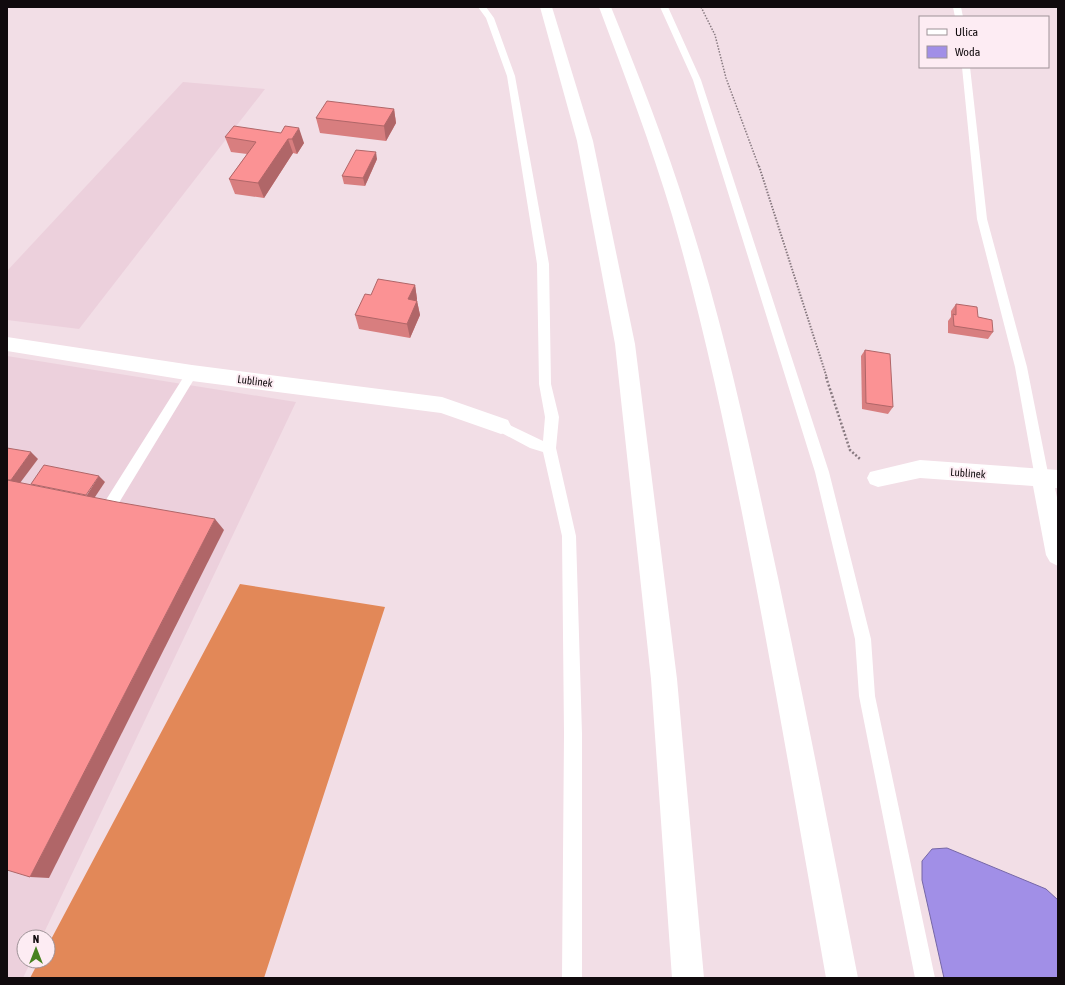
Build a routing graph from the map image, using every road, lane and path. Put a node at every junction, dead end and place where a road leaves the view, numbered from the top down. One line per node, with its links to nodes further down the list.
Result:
1 (482, 7): 12 (lane)
2 (546, 7): 7 (main road)
3 (605, 7): 19 (main road)
4 (664, 7): 20 (lane)
5 (701, 7): 13 (path)
6 (535, 15): 7 (main road)
7 (562, 57): 18 (main road)
8 (966, 68): 14 (lane)
9 (7, 344): 10 (main road, Lublinek)
10 (192, 373): 11 (main road, Lublinek); 15 (lane)
11 (501, 426): 12 (lane)
12 (550, 448): 17 (lane)
13 (878, 478): 14 (main road, Lublinek)
14 (1050, 479): 16 (main road)
15 (109, 507)
16 (1058, 555)
17 (572, 978)
18 (688, 978)
19 (842, 978)
20 (925, 978)

